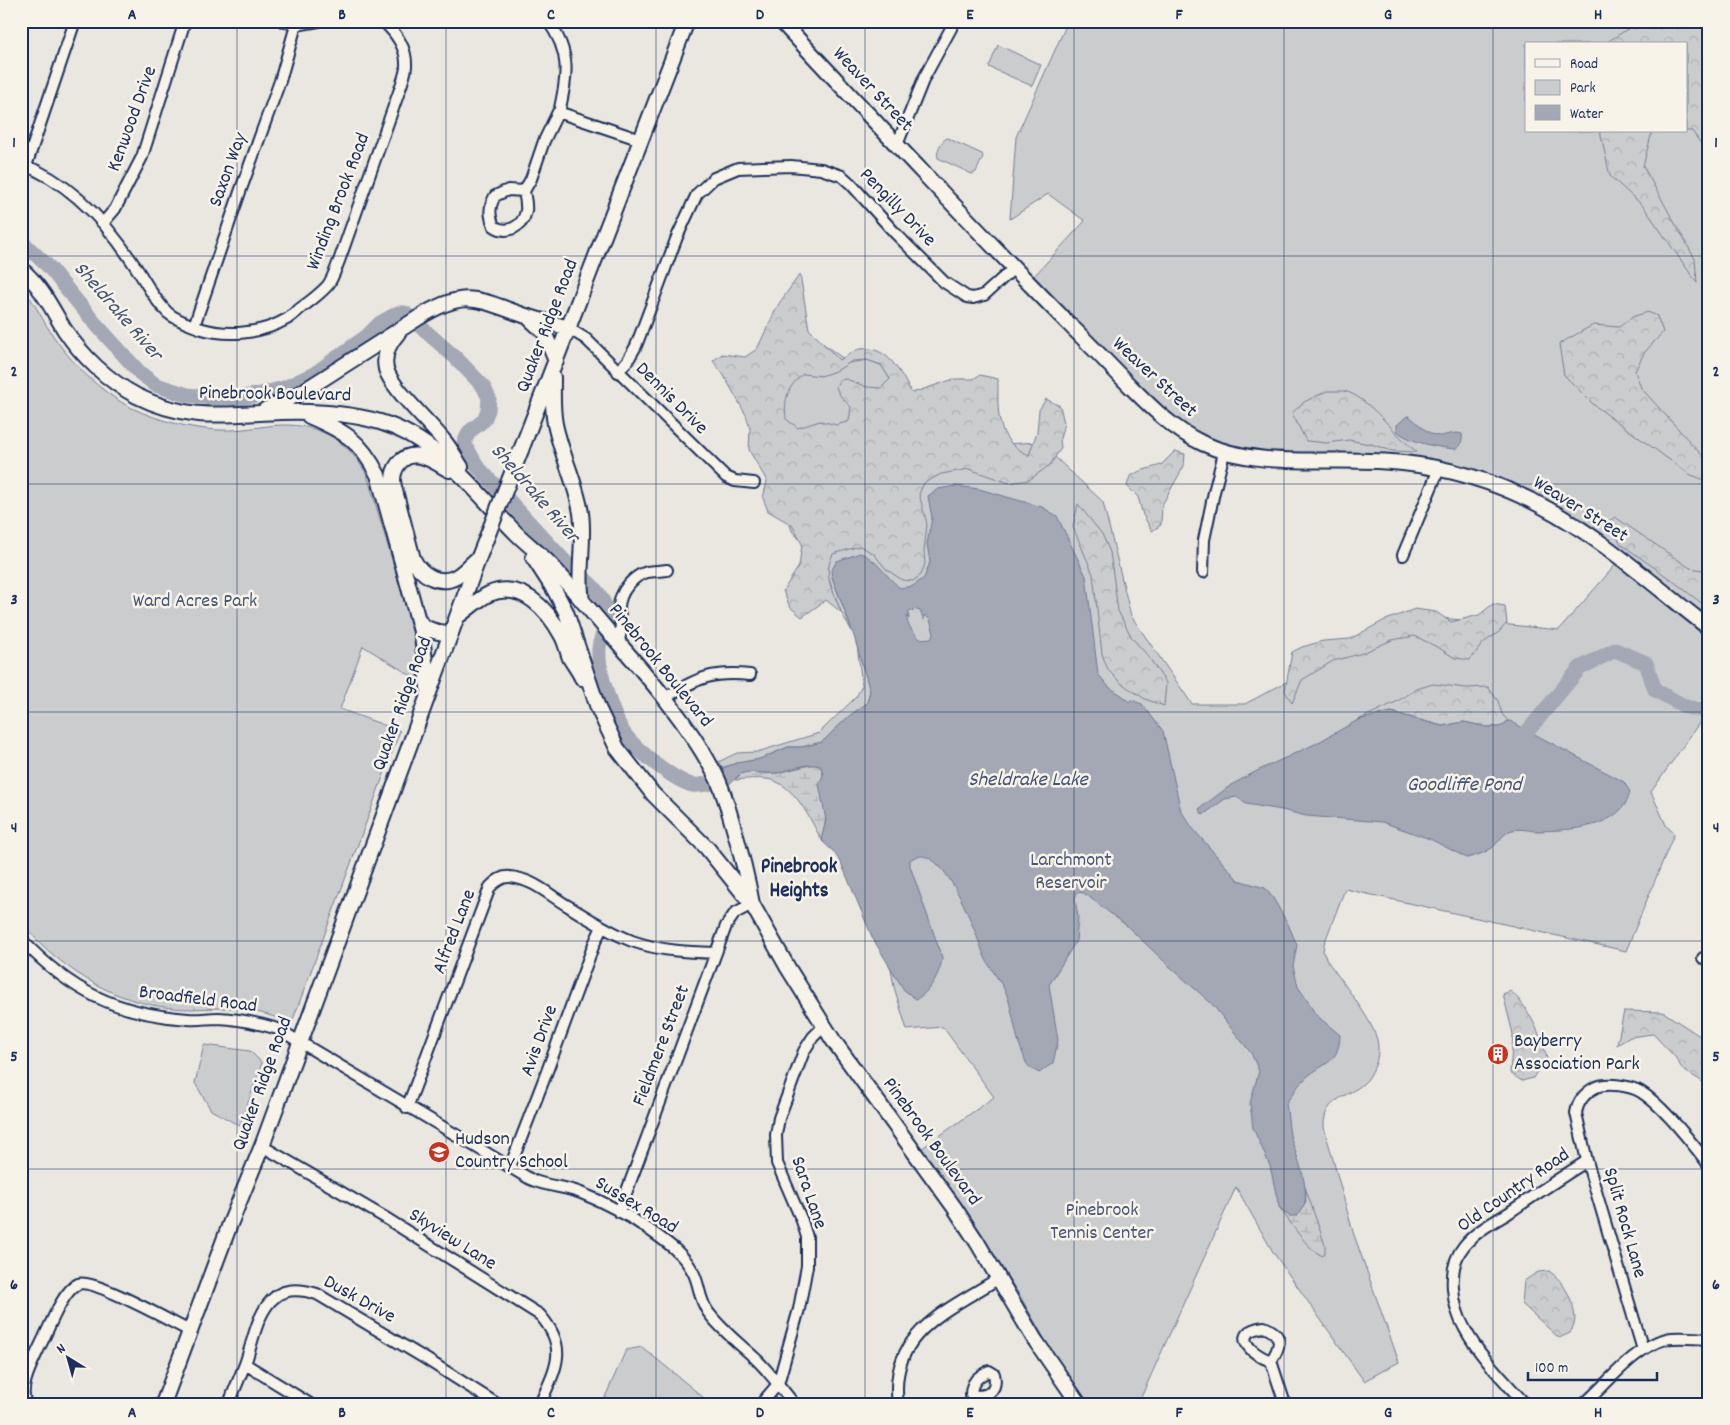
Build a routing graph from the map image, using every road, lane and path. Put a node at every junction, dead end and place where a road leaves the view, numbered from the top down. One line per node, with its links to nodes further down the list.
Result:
1 (75, 21): 14 (street)
2 (185, 21): 16 (street, Kenwood Drive)
3 (283, 21): 10 (street)
4 (319, 21): 10 (street)
5 (383, 21): 20 (street, Winding Brook Road)
6 (548, 21): 11 (street)
7 (687, 21): 12 (street, Quaker Ridge Road)
8 (781, 21): 13 (street, Weaver Street)
9 (955, 21): 13 (street)
10 (296, 25): 20 (street, Saxon Way)
11 (559, 113): 12 (street); 15 (street)
12 (641, 140): 21 (street, Quaker Ridge Road)
13 (897, 145): 17 (street, Weaver Street)
14 (24, 165): 16 (street, Winding Brook Road)
15 (524, 191): 15 (street)
16 (103, 223): 20 (street, Winding Brook Road)
17 (1014, 268): 24 (street, Pengilly Drive); 27 (street, Weaver Street)
18 (21, 269): 26 (street, Pinebrook Boulevard)
19 (526, 316): 21 (street); 22 (street); 23 (street)
20 (194, 326)
21 (568, 328): 23 (street, Quaker Ridge Road); 24 (street, Dennis Drive)
22 (401, 329): 26 (street); 29 (street)
23 (554, 365): 33 (street, Quaker Ridge Road, bridge); 36 (street)
24 (618, 372): 30 (street, Dennis Drive)
25 (301, 412): 26 (street, Pinebrook Boulevard); 29 (street, Pinebrook Boulevard); 39 (street)
26 (257, 414)
27 (1224, 453): 28 (street, Weaver Street); 35 (street)
28 (1439, 469): 32 (street); 41 (street, Weaver Street)
29 (469, 482): 31 (street, Pinebrook Boulevard); 33 (street)
30 (754, 483)
31 (517, 534): 36 (street, Pinebrook Boulevard); 40 (street, Pinebrook Boulevard)
32 (1403, 555)
33 (479, 557): 37 (street, Quaker Ridge Road)
34 (667, 570): 43 (street)
35 (1203, 572)
36 (582, 601): 38 (street, Pinebrook Boulevard)
37 (457, 616): 42 (street, Quaker Ridge Road); 46 (street)
38 (597, 619): 40 (street); 43 (street, Pinebrook Boulevard)
39 (418, 620): 42 (street); 45 (street)
40 (572, 628): 46 (street, Pinebrook Boulevard)
41 (1709, 628)
42 (450, 634): 45 (street, Quaker Ridge Road)
43 (614, 638): 47 (street, Pinebrook Boulevard)
44 (750, 675): 47 (street)
45 (428, 692): 53 (street, Quaker Ridge Road)
46 (594, 697): 48 (street, Pinebrook Boulevard)
47 (665, 698): 48 (street, Pinebrook Boulevard)
48 (752, 904): 51 (street, Fieldmere Street); 52 (street, Pinebrook Boulevard)
49 (602, 927): 51 (street, Alfred Lane); 54 (street, Alfred Lane); 58 (street, Avis Drive)
50 (21, 939): 53 (street, Broadfield Road)
51 (716, 953): 59 (street, Fieldmere Street)
52 (824, 1026): 60 (street, Pinebrook Boulevard); 66 (street, Sara Lane)
53 (299, 1043): 54 (street, Sussex Road); 55 (street, Quaker Ridge Road)
54 (407, 1108): 58 (street, Sussex Road)
55 (262, 1146): 61 (street, Quaker Ridge Road); 72 (street, Skyview Lane)
56 (1587, 1161): 57 (street, Split Rock Lane); 63 (street, Split Rock Lane); 78 (street, Old Country Road)
57 (1709, 1165)
58 (510, 1167): 59 (street, Sussex Road)
59 (619, 1212): 66 (street, Sussex Road)
60 (999, 1278): 75 (street); 76 (street, Pinebrook Boulevard)
61 (190, 1331): 67 (street); 68 (street, Quaker Ridge Road)
62 (1709, 1339): 63 (street)
63 (1643, 1350): 79 (street)
64 (1271, 1361): 77 (street)
65 (245, 1364): 69 (street, Dusk Drive); 70 (street); 71 (street, Dusk Drive)
66 (778, 1384): 73 (street, Sara Lane); 74 (street, Sussex Road)
67 (26, 1404)
68 (162, 1404)
69 (229, 1404)
70 (310, 1404)
71 (497, 1404)
72 (540, 1404)
73 (761, 1404)
74 (794, 1404)
75 (898, 1404)
76 (1079, 1404)
77 (1286, 1404)
78 (1525, 1404)
79 (1584, 1404)

